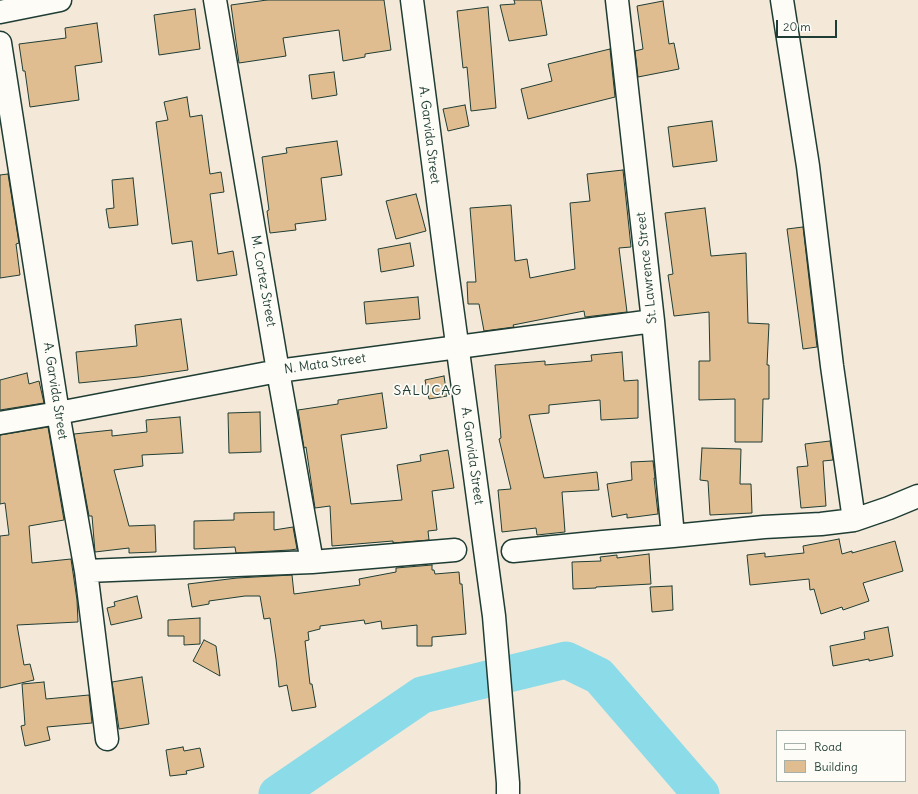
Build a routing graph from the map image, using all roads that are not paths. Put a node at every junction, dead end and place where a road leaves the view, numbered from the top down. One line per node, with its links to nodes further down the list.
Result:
1 (60, 0): 6 (street)
2 (215, 0): 10 (street, M. Cortez Street)
3 (412, 0): 9 (street, A. Garvida Street)
4 (617, 0): 8 (street, St. Lawrence Street)
5 (782, 0): 14 (street)
6 (0, 12)
7 (0, 43): 11 (street, A. Garvida Street)
8 (653, 321): 9 (street, N. Mata Street); 15 (street, St. Lawrence Street)
9 (457, 346): 10 (street, N. Mata Street); 21 (street, A. Garvida Street)
10 (278, 371): 11 (street, N. Mata Street); 18 (street, M. Cortez Street)
11 (58, 413): 12 (street, N. Mata Street); 19 (street, A. Garvida Street)
12 (0, 423)
13 (918, 496): 14 (street)
14 (854, 520): 15 (street)
15 (673, 536): 17 (street)
16 (455, 550): 18 (street)
17 (513, 551)
18 (312, 562): 19 (street)
19 (86, 571): 20 (street, A. Garvida Street)
20 (107, 739)
21 (508, 788)

